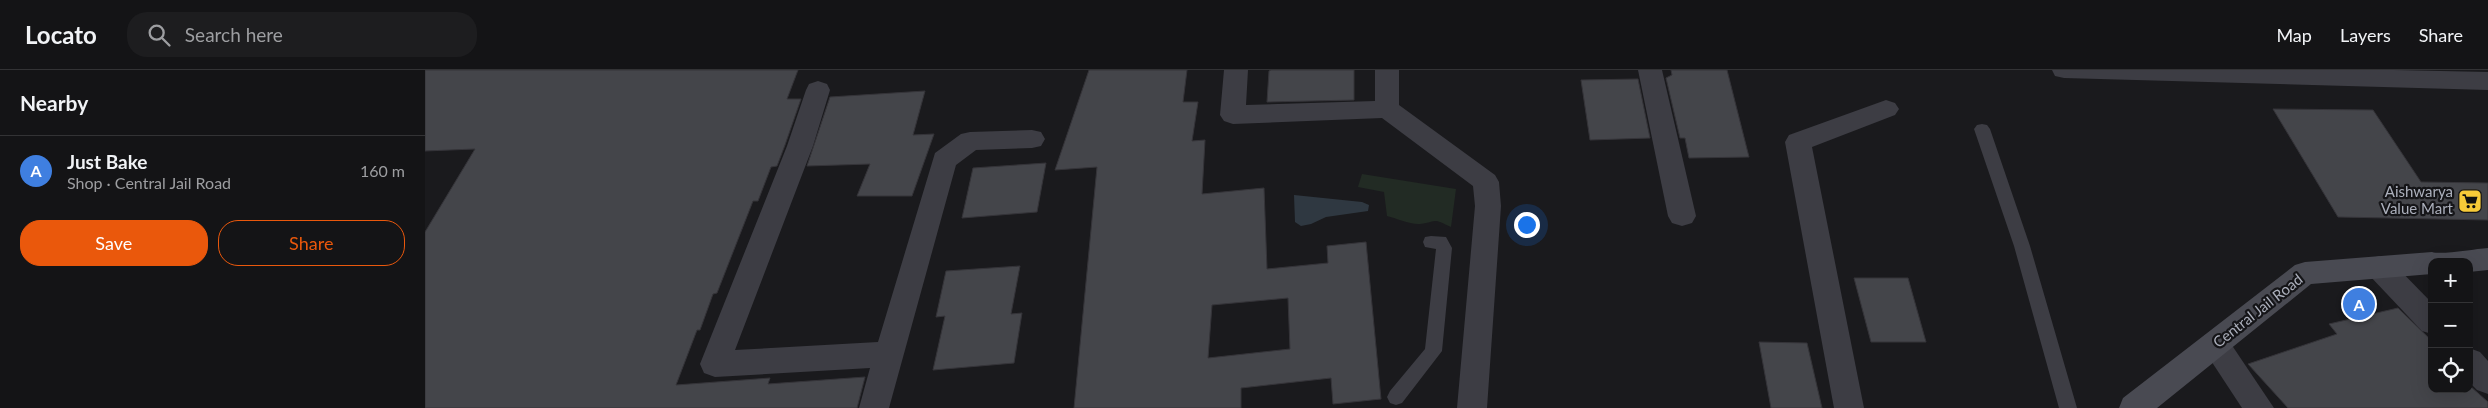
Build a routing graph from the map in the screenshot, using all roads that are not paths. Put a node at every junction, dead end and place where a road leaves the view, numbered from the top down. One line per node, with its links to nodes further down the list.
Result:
1 (1236, 70): 7 (street)
2 (1387, 70): 7 (street)
3 (1650, 70): 11 (street)
4 (2064, 70): 5 (street)
5 (2488, 81)
6 (818, 90): 19 (street)
7 (1387, 109): 24 (street)
8 (1886, 109): 25 (street)
9 (1982, 129): 26 (lane)
10 (1032, 138): 19 (street)
11 (1683, 216)
12 (1431, 242): 22 (lane)
13 (2488, 259): 14 (main road)
14 (2473, 260)
15 (2428, 263): 16 (main road, Central Jail Road)
16 (2379, 267): 17 (street); 18 (main road, Central Jail Road)
17 (2428, 318)
18 (2215, 344): 27 (main road, Central Jail Road); 28 (street)
19 (889, 354): 23 (street)
20 (2473, 365): 21 (street)
21 (2488, 381)
22 (1396, 397)
23 (874, 408)
24 (1472, 408)
25 (1849, 408)
26 (2068, 408)
27 (2134, 408)
28 (2259, 408)

